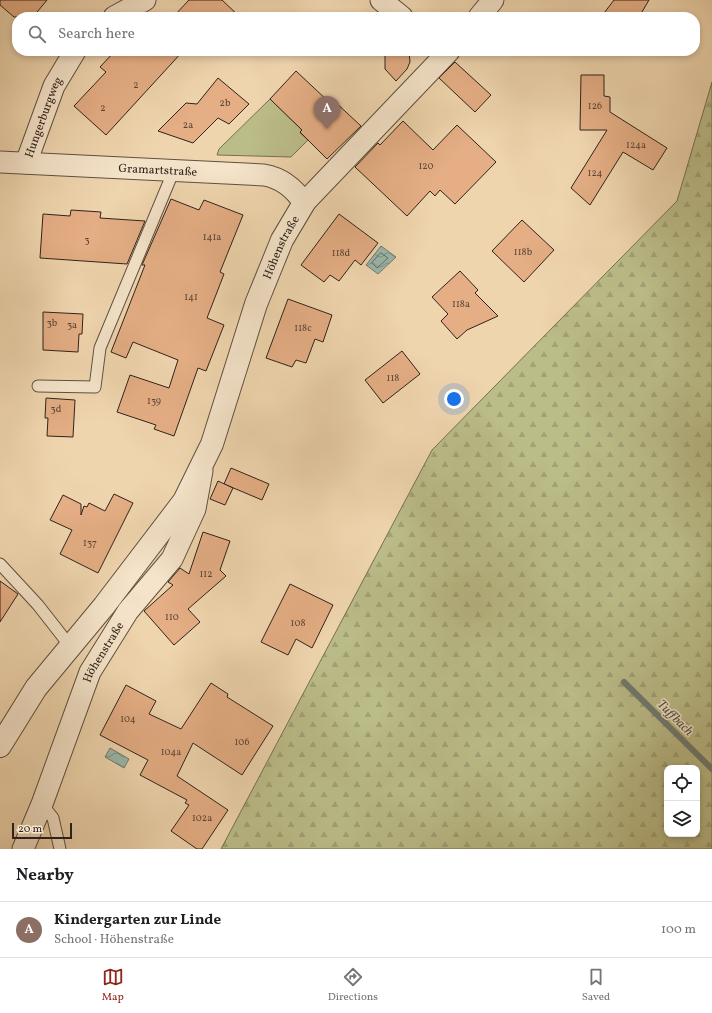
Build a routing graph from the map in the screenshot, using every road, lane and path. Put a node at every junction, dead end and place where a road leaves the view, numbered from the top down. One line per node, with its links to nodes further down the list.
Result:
1 (145, 0): 4 (street)
2 (381, 0): 5 (street)
3 (493, 0): 6 (street)
4 (123, 12)
5 (396, 12)
6 (483, 12)
7 (72, 56): 10 (street, Hungerburgweg)
8 (432, 61): 12 (street, Höhenstraße)
9 (0, 162): 10 (street, Gramartstraße)
10 (26, 163): 11 (street, Gramartstraße)
11 (174, 170): 12 (street, Gramartstraße); 13 (lane)
12 (304, 203): 14 (street, Höhenstraße)
13 (38, 386)
14 (202, 467): 16 (street, Höhenstraße); 18 (street, Höhenstraße)
15 (0, 564): 16 (lane)
16 (70, 646): 17 (street, Höhenstraße)
17 (0, 746)
18 (42, 804): 19 (street, Höhenstraße); 20 (lane)
19 (23, 849)
20 (60, 849)

